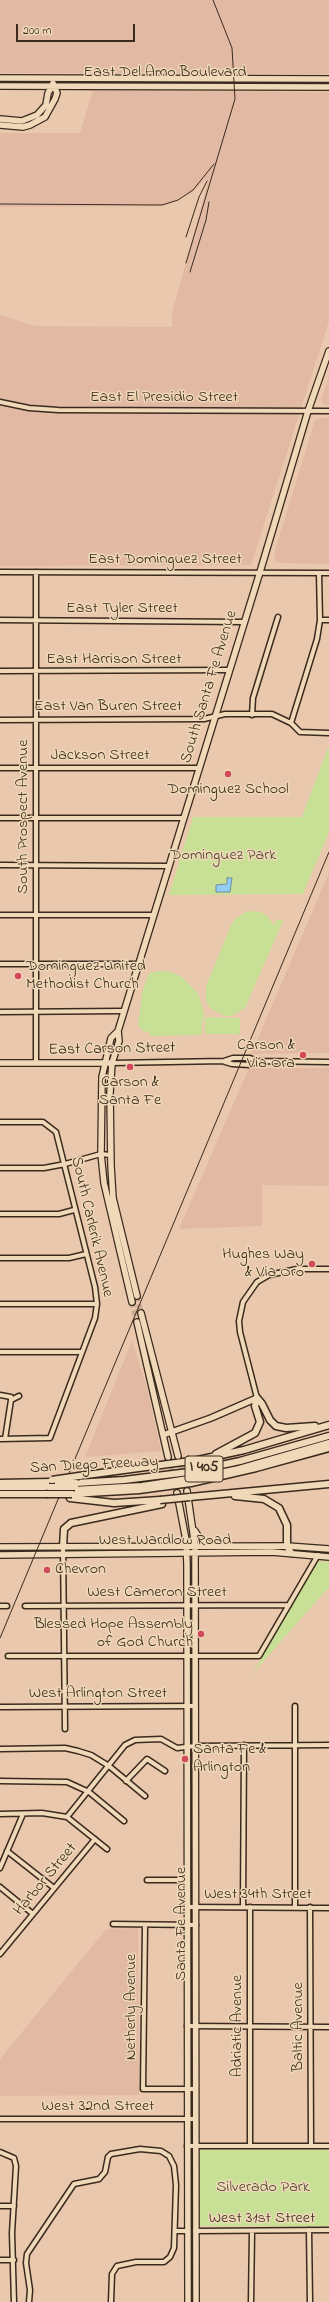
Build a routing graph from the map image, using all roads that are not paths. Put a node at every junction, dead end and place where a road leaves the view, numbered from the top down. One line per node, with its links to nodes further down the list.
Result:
1 (0, 78): 2 (main road, East Del Amo Boulevard)
2 (53, 78): 3 (main road, East Del Amo Boulevard); 4 (main road)
3 (329, 79)
4 (53, 85): 5 (main road, East Del Amo Boulevard); 6 (main road, East Del Amo Boulevard); 7 (main road); 8 (main road)
5 (0, 86)
6 (329, 87)
7 (0, 119)
8 (0, 125)
9 (329, 350): 11 (main road, South Santa Fe Avenue)
10 (0, 402): 11 (street, East El Presidio Street)
11 (308, 411): 12 (street, East El Presidio Street); 15 (main road, South Santa Fe Avenue)
12 (329, 411)
13 (0, 572): 14 (street, East Dominguez Street)
14 (36, 572): 15 (street, East Dominguez Street); 22 (street, South Prospect Avenue)
15 (260, 572): 16 (street, East Dominguez Street); 23 (main road, South Santa Fe Avenue)
16 (319, 573): 17 (street, East Dominguez Street); 20 (street)
17 (329, 573)
18 (278, 618): 27 (street)
19 (0, 620): 22 (street, East Tyler Street)
20 (320, 620): 21 (street); 31 (street)
21 (329, 620)
22 (36, 621): 23 (street, East Tyler Street); 26 (street, South Prospect Avenue)
23 (244, 622): 24 (main road, South Santa Fe Avenue)
24 (228, 670): 26 (street, East Harrison Street); 28 (main road, South Santa Fe Avenue)
25 (0, 671): 26 (street, East Harrison Street)
26 (36, 672): 30 (street, South Prospect Avenue)
27 (252, 715): 28 (street, East Van Buren Street); 31 (street, East Van Buren Street)
28 (215, 716): 30 (street, East Van Buren Street); 35 (main road, South Santa Fe Avenue)
29 (0, 720): 30 (street, East Van Buren Street)
30 (36, 720): 34 (street, South Prospect Avenue)
31 (291, 723): 32 (street, East Van Buren Street)
32 (329, 733)
33 (0, 768): 34 (street, Jackson Street)
34 (36, 768): 35 (street, Jackson Street); 37 (street, South Prospect Avenue)
35 (199, 768): 38 (main road, South Santa Fe Avenue)
36 (0, 818): 37 (street)
37 (36, 818): 38 (street); 40 (street, South Prospect Avenue)
38 (183, 818): 41 (main road, South Santa Fe Avenue)
39 (0, 866): 40 (street)
40 (36, 866): 41 (street); 44 (street, South Prospect Avenue)
41 (168, 866): 42 (main road, South Santa Fe Avenue)
42 (153, 914): 44 (street); 47 (main road, South Santa Fe Avenue)
43 (0, 915): 44 (street)
44 (36, 915): 46 (street, South Prospect Avenue)
45 (0, 964): 46 (street)
46 (36, 964): 47 (street); 50 (street, South Prospect Avenue)
47 (138, 964): 48 (main road, South Santa Fe Avenue)
48 (123, 1011): 50 (street); 51 (main road, South Santa Fe Avenue)
49 (0, 1012): 50 (street)
50 (36, 1012): 54 (street, South Prospect Avenue)
51 (118, 1031): 55 (main road, South Santa Fe Avenue); 56 (main road, South Santa Fe Avenue)
52 (329, 1062): 56 (street, East Carson Street)
53 (0, 1063): 54 (main road, East Carson Street)
54 (36, 1063): 55 (main road, East Carson Street)
55 (104, 1063): 56 (main road, East Carson Street); 58 (main road, South Santa Fe Avenue)
56 (112, 1063): 59 (main road, South Santa Fe Avenue)
57 (0, 1122): 60 (street, South Carlerik Avenue)
58 (101, 1154): 59 (street); 60 (street); 68 (main road, South Santa Fe Avenue)
59 (110, 1155): 67 (main road, South Santa Fe Avenue)
60 (65, 1164): 61 (street); 62 (street, South Carlerik Avenue)
61 (0, 1168)
62 (74, 1210): 63 (street); 64 (street, South Carlerik Avenue)
63 (0, 1214)
64 (86, 1254): 65 (street); 70 (street, South Carlerik Avenue)
65 (0, 1258)
66 (329, 1269): 77 (street)
67 (137, 1296)
68 (132, 1302)
69 (0, 1304): 70 (street)
70 (97, 1304): 74 (street, South Carlerik Avenue)
71 (141, 1313): 80 (main road)
72 (137, 1322): 81 (main road)
73 (0, 1352): 74 (street)
74 (82, 1352): 83 (street, South Carlerik Avenue)
75 (0, 1396): 78 (street)
76 (19, 1396): 78 (street)
77 (257, 1398): 79 (highway); 80 (main road); 88 (highway)
78 (12, 1400): 83 (street)
79 (328, 1425): 88 (highway)
80 (171, 1432): 81 (main road); 86 (main road)
81 (163, 1435): 87 (main road)
82 (329, 1436): 93 (highway, San Diego Freeway / I 405)
83 (2, 1439)
84 (329, 1442): 93 (highway)
85 (329, 1448): 93 (highway, San Diego Freeway / I 405)
86 (178, 1456)
87 (168, 1458)
88 (208, 1458): 93 (highway)
89 (0, 1483): 92 (highway, San Diego Freeway)
90 (329, 1484): 97 (highway)
91 (0, 1488): 92 (highway)
92 (49, 1488): 93 (highway, bridge); 93 (highway, San Diego Freeway / I 405, bridge); 95 (highway, San Diego Freeway / I 405)
93 (74, 1488): 98 (highway)
94 (177, 1493): 100 (main road)
95 (0, 1494)
96 (188, 1494): 97 (highway); 98 (highway, bridge); 99 (main road)
97 (214, 1495): 103 (highway)
98 (161, 1502): 105 (highway)
99 (194, 1528): 101 (main road); 102 (main road)
100 (187, 1546): 101 (main road, West Wardlow Road); 105 (main road, West Wardlow Road); 110 (main road, Santa Fe Avenue)
101 (195, 1546): 102 (main road, West Wardlow Road); 111 (main road, Santa Fe Avenue)
102 (212, 1546): 103 (main road, West Wardlow Road)
103 (287, 1546): 106 (main road, West Wardlow Road); 107 (highway)
104 (0, 1547): 105 (main road, West Wardlow Road)
105 (63, 1547): 109 (street)
106 (329, 1550)
107 (290, 1553): 111 (main road, West Wardlow Road); 112 (main road, West Wardlow Road)
108 (0, 1554): 109 (main road, West Wardlow Road)
109 (65, 1554): 110 (main road, West Wardlow Road); 120 (street)
110 (187, 1554): 111 (main road, West Wardlow Road); 114 (main road, Santa Fe Avenue)
111 (195, 1554): 115 (main road, Santa Fe Avenue)
112 (318, 1555): 113 (main road, West Wardlow Road); 116 (street)
113 (329, 1557)
114 (188, 1605): 115 (street, West Cameron Street); 120 (street, West Cameron Street); 123 (main road, Santa Fe Avenue)
115 (195, 1605): 116 (street, West Cameron Street); 124 (main road, Santa Fe Avenue)
116 (289, 1605): 124 (street)
117 (0, 1606): 118 (street)
118 (7, 1606)
119 (25, 1606): 120 (street, West Cameron Street)
120 (65, 1606): 122 (street)
121 (8, 1656): 122 (street)
122 (65, 1656): 123 (street); 125 (street)
123 (188, 1656): 124 (street); 126 (main road, Santa Fe Avenue)
124 (195, 1656): 127 (main road, Santa Fe Avenue)
125 (65, 1706): 126 (street, West Arlington Street); 129 (street, West Arlington Street); 130 (street)
126 (188, 1706): 127 (street, West Arlington Street); 135 (main road, Santa Fe Avenue)
127 (195, 1706): 134 (main road, Santa Fe Avenue)
128 (296, 1706): 132 (street)
129 (0, 1707)
130 (65, 1729)
131 (244, 1745): 132 (street); 134 (street); 158 (street)
132 (295, 1745): 133 (street); 160 (street)
133 (329, 1745)
134 (195, 1746): 135 (street); 153 (main road, Santa Fe Avenue)
135 (188, 1747): 137 (street); 152 (main road, Santa Fe Avenue)
136 (0, 1749): 137 (street)
137 (109, 1766): 140 (street); 141 (street)
138 (165, 1771): 140 (street)
139 (0, 1781): 141 (street)
140 (126, 1781): 142 (street)
141 (89, 1792): 145 (street); 146 (street)
142 (145, 1796)
143 (0, 1814): 144 (street)
144 (23, 1814): 145 (street); 149 (street)
145 (68, 1817): 147 (street)
146 (124, 1821)
147 (95, 1839): 148 (street); 155 (street, Harbor Street)
148 (107, 1849)
149 (8, 1851): 150 (street); 155 (street)
150 (0, 1868)
151 (147, 1880): 152 (street)
152 (187, 1880): 153 (main road); 156 (main road, Santa Fe Avenue)
153 (195, 1880): 157 (main road, Santa Fe Avenue)
154 (0, 1887): 163 (street)
155 (54, 1888): 163 (street, Harbor Street)
156 (188, 1907): 157 (street, West 34th Street); 166 (main road, Santa Fe Avenue)
157 (195, 1907): 158 (street, West 34th Street); 167 (main road, Santa Fe Avenue)
158 (243, 1907): 159 (street, West 34th Street)
159 (250, 1907): 160 (street, West 34th Street); 171 (street, Adriatic Avenue)
160 (295, 1907): 161 (street, West 34th Street)
161 (310, 1907): 162 (street, West 34th Street); 172 (street, Baltic Avenue)
162 (329, 1908)
163 (33, 1914): 168 (street, Harbor Street)
164 (113, 1924): 165 (street, West 34th Street)
165 (145, 1925): 166 (street, West 34th Street); 174 (street, Netherly Avenue)
166 (188, 1925): 167 (street, West 34th Street); 169 (main road, Santa Fe Avenue)
167 (196, 1925): 170 (main road, Santa Fe Avenue)
168 (0, 1954)
169 (188, 2026): 170 (street); 174 (main road, Santa Fe Avenue)
170 (195, 2026): 171 (street); 175 (main road, Santa Fe Avenue)
171 (251, 2027): 172 (street); 181 (street, Adriatic Avenue)
172 (311, 2027): 173 (street); 182 (street, Baltic Avenue)
173 (329, 2027)
174 (187, 2089): 175 (street); 177 (main road, Santa Fe Avenue)
175 (195, 2089): 178 (main road, Santa Fe Avenue)
176 (0, 2119): 177 (street, West 32nd Street)
177 (187, 2119): 178 (street, West 32nd Street); 179 (main road, Santa Fe Avenue)
178 (195, 2119): 180 (main road, Santa Fe Avenue)
179 (188, 2146): 180 (street); 185 (main road, Santa Fe Avenue)
180 (195, 2146): 181 (street); 192 (main road, Santa Fe Avenue)
181 (250, 2146): 182 (street)
182 (311, 2146): 183 (street)
183 (329, 2146)
184 (0, 2152): 187 (street)
185 (188, 2201): 191 (main road, Santa Fe Avenue); 192 (main road)
186 (0, 2206): 187 (street)
187 (14, 2206): 196 (street)
188 (175, 2230): 191 (street); 198 (street); 199 (street)
189 (310, 2230): 190 (street, West 31st Street); 193 (street, West 31st Street); 203 (street)
190 (329, 2230)
191 (188, 2231): 192 (main road); 194 (main road); 200 (main road, Santa Fe Avenue)
192 (195, 2231): 193 (street, West 31st Street); 194 (main road, Santa Fe Avenue)
193 (252, 2231): 202 (street)
194 (196, 2251): 201 (main road, Santa Fe Avenue)
195 (0, 2260): 196 (street)
196 (14, 2260): 197 (street)
197 (14, 2302)
198 (29, 2302)
199 (111, 2302)
200 (188, 2302)
201 (196, 2302)
202 (251, 2302)
203 (310, 2302)

